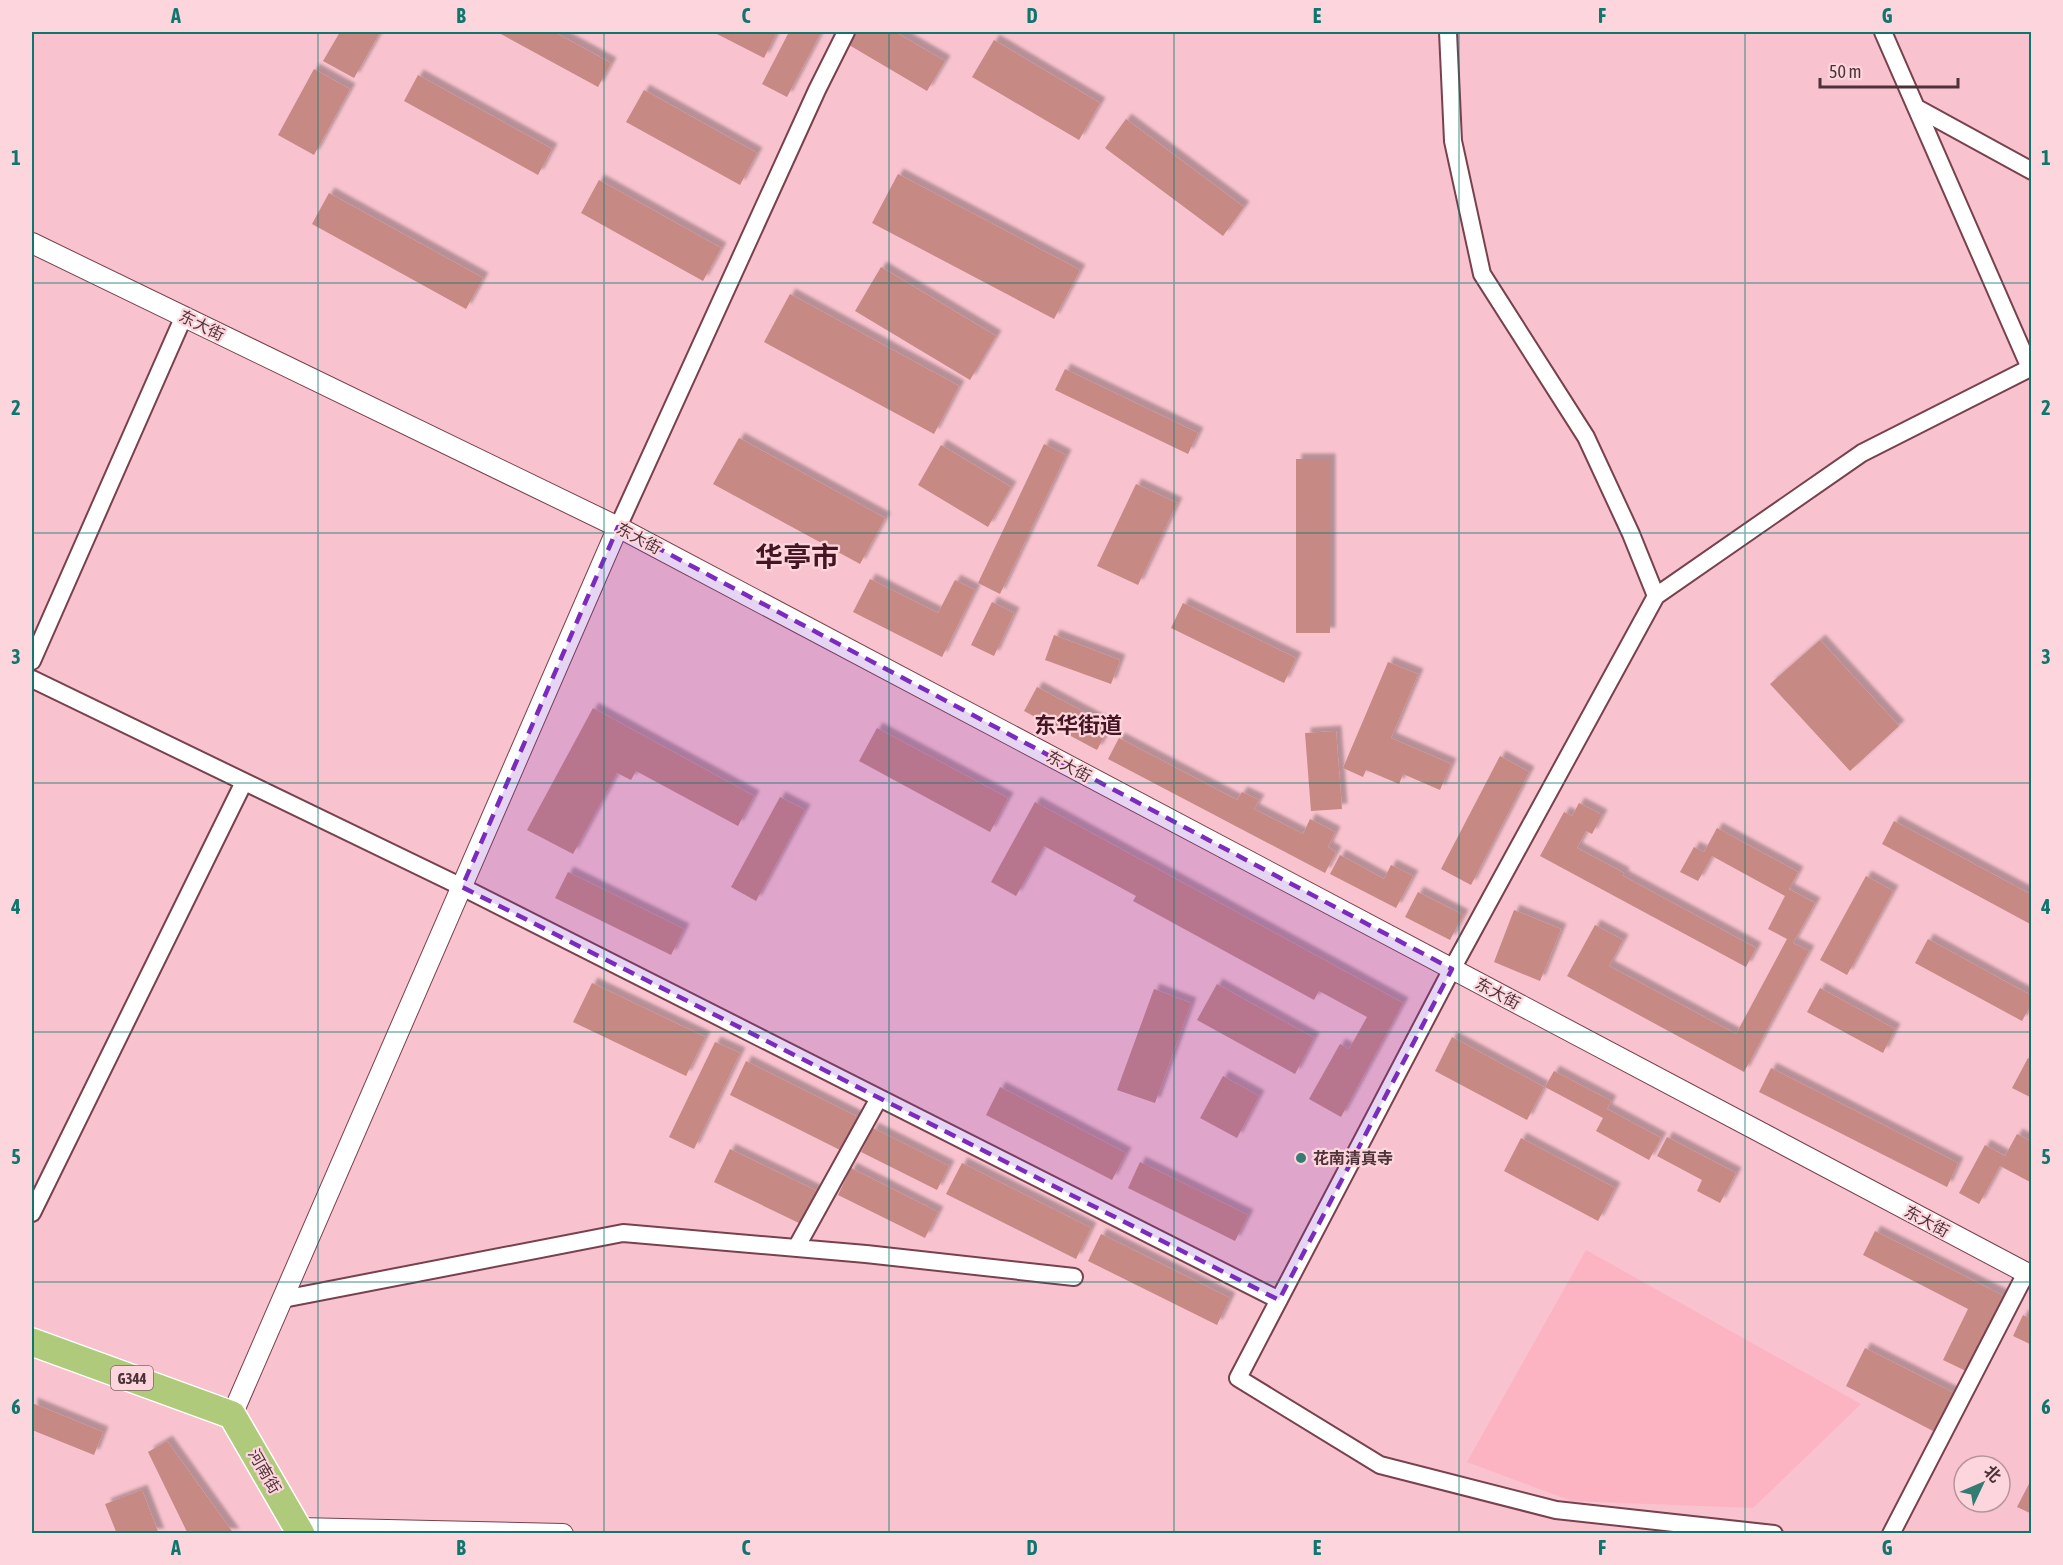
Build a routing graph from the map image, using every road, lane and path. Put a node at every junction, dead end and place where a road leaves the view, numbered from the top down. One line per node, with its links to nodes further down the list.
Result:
1 (846, 32): 9 (street)
2 (1448, 32): 10 (street)
3 (1883, 32): 4 (street)
4 (1917, 108): 5 (street); 8 (street)
5 (2031, 171)
6 (32, 243): 7 (street, 东大街)
7 (184, 316): 9 (street, 东大街); 11 (street)
8 (2031, 368): 10 (street)
9 (618, 527): 14 (street); 15 (street, 东大街)
10 (1656, 596): 15 (street)
11 (32, 661)
12 (32, 679): 13 (street)
13 (244, 782): 14 (street); 17 (street)
14 (462, 887): 16 (street); 21 (street)
15 (1452, 969): 19 (street, 东大街); 22 (street)
16 (879, 1098): 18 (street); 22 (street)
17 (32, 1213)
18 (796, 1248): 20 (street); 21 (street)
19 (2029, 1274): 28 (street)
20 (1074, 1278)
21 (283, 1299): 24 (street)
22 (1279, 1300): 27 (street)
23 (32, 1342): 24 (highway, G344)
24 (232, 1415): 25 (highway, 河南街)
25 (297, 1532): 26 (street)
26 (563, 1533)
27 (1774, 1533)
28 (1891, 1533)

